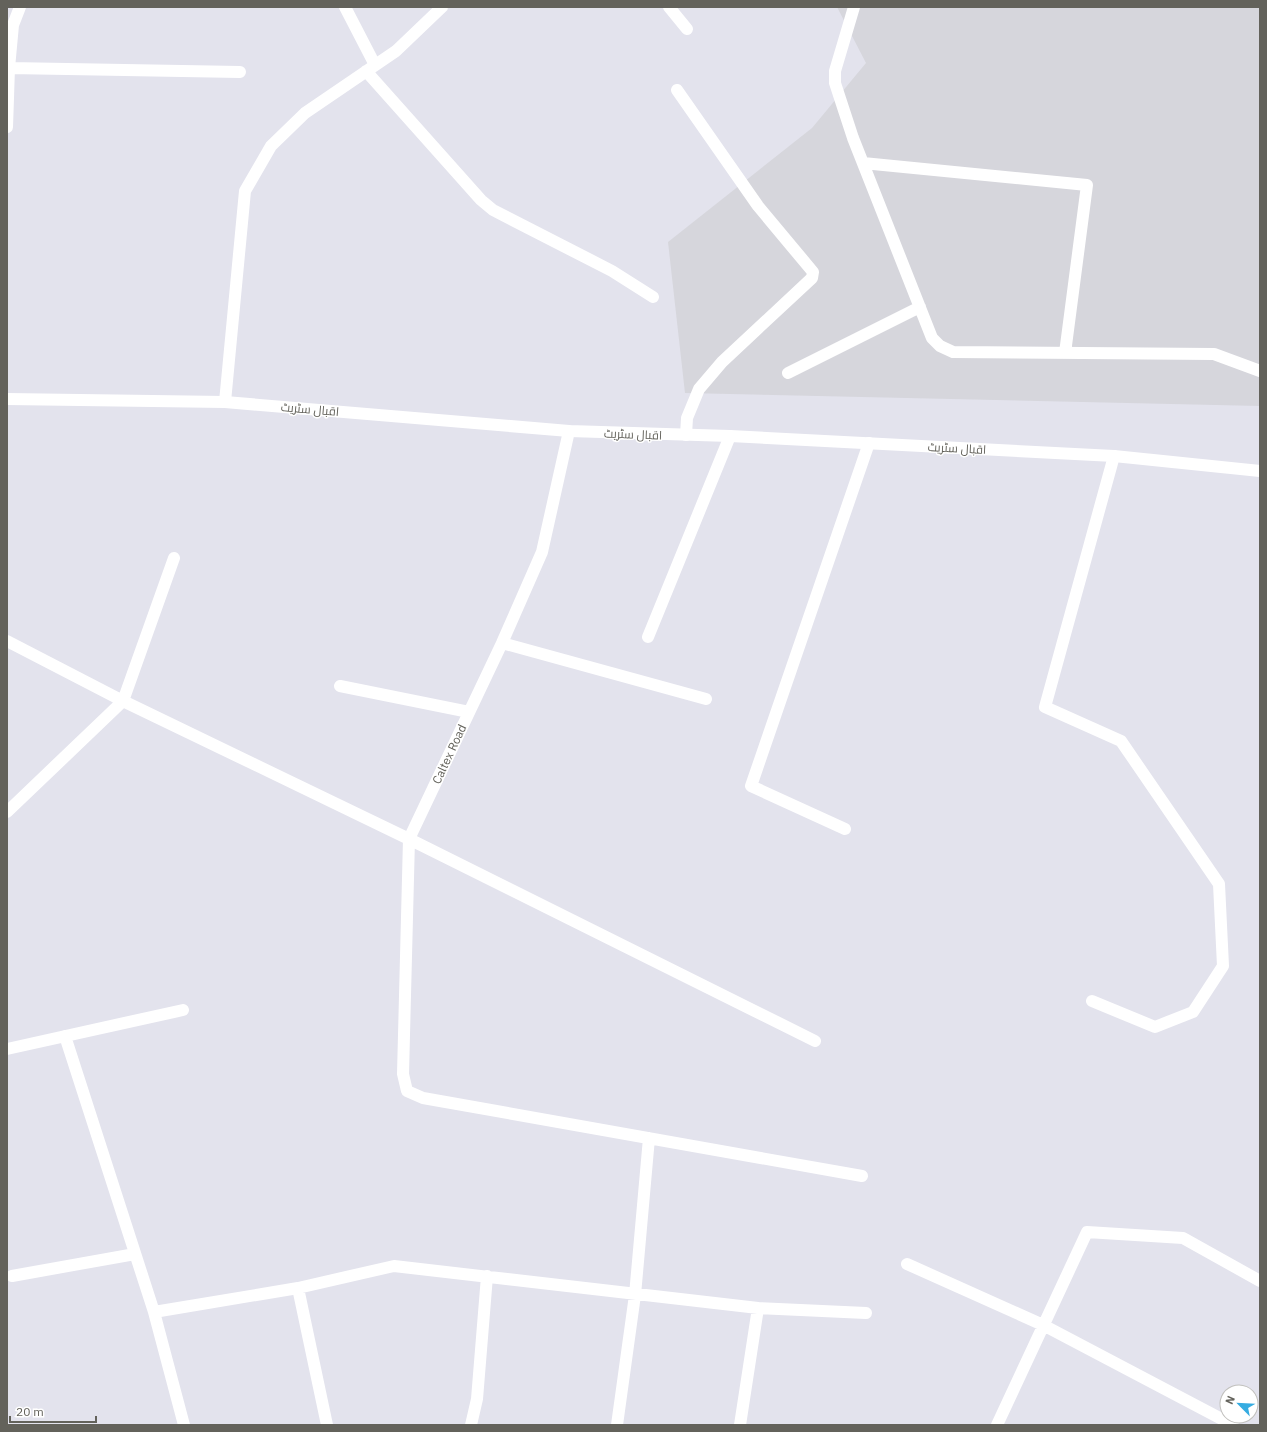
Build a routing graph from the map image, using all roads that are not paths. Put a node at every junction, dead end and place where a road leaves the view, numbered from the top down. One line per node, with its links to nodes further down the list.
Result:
1 (20, 7): 7 (street)
2 (346, 7): 8 (street)
3 (442, 7): 8 (street)
4 (669, 7): 6 (street)
5 (854, 7): 12 (street)
6 (687, 29)
7 (9, 68): 9 (street); 11 (street)
8 (370, 68): 13 (street); 19 (street)
9 (240, 72)
10 (678, 90): 21 (street)
11 (7, 127)
12 (863, 163): 14 (street); 15 (street)
13 (653, 297)
14 (920, 307): 15 (street); 17 (street)
15 (1065, 353): 16 (street)
16 (1260, 371)
17 (788, 373)
18 (7, 399): 19 (street, اقبال سٹریٹ)
19 (225, 402): 20 (street, اقبال سٹریٹ)
20 (569, 431): 21 (street, اقبال سٹریٹ); 29 (street, Caltex Road)
21 (686, 435): 22 (street, اقبال سٹریٹ)
22 (730, 436): 23 (street, اقبال سٹریٹ); 27 (street)
23 (869, 443): 24 (street, اقبال سٹریٹ); 35 (street)
24 (1114, 456): 25 (street, اقبال سٹریٹ); 37 (street)
25 (1260, 471)
26 (174, 558): 32 (street)
27 (648, 637)
28 (7, 642): 32 (street)
29 (502, 643): 31 (street); 33 (street, Caltex Road)
30 (340, 686): 33 (street)
31 (706, 700)
32 (122, 701): 34 (street); 36 (street)
33 (469, 712): 36 (street, Caltex Road)
34 (7, 812)
35 (845, 829)
36 (408, 839): 40 (street); 42 (street, Caltex Road)
37 (1092, 1001)
38 (183, 1010): 39 (street)
39 (66, 1036): 41 (street); 44 (street)
40 (815, 1041)
41 (7, 1050)
42 (649, 1138): 43 (street); 50 (street)
43 (862, 1176)
44 (135, 1254): 46 (street); 52 (street)
45 (907, 1264): 54 (street)
46 (12, 1276)
47 (487, 1276): 49 (street); 50 (street); 57 (street)
48 (1260, 1281): 54 (street)
49 (298, 1288): 52 (street); 56 (street)
50 (635, 1295): 51 (street); 58 (street)
51 (758, 1308): 53 (street); 59 (street)
52 (154, 1312): 55 (street)
53 (866, 1313)
54 (1043, 1326): 60 (street); 61 (street)
55 (184, 1425)
56 (327, 1425)
57 (471, 1425)
58 (617, 1425)
59 (740, 1425)
60 (997, 1425)
61 (1233, 1425)

